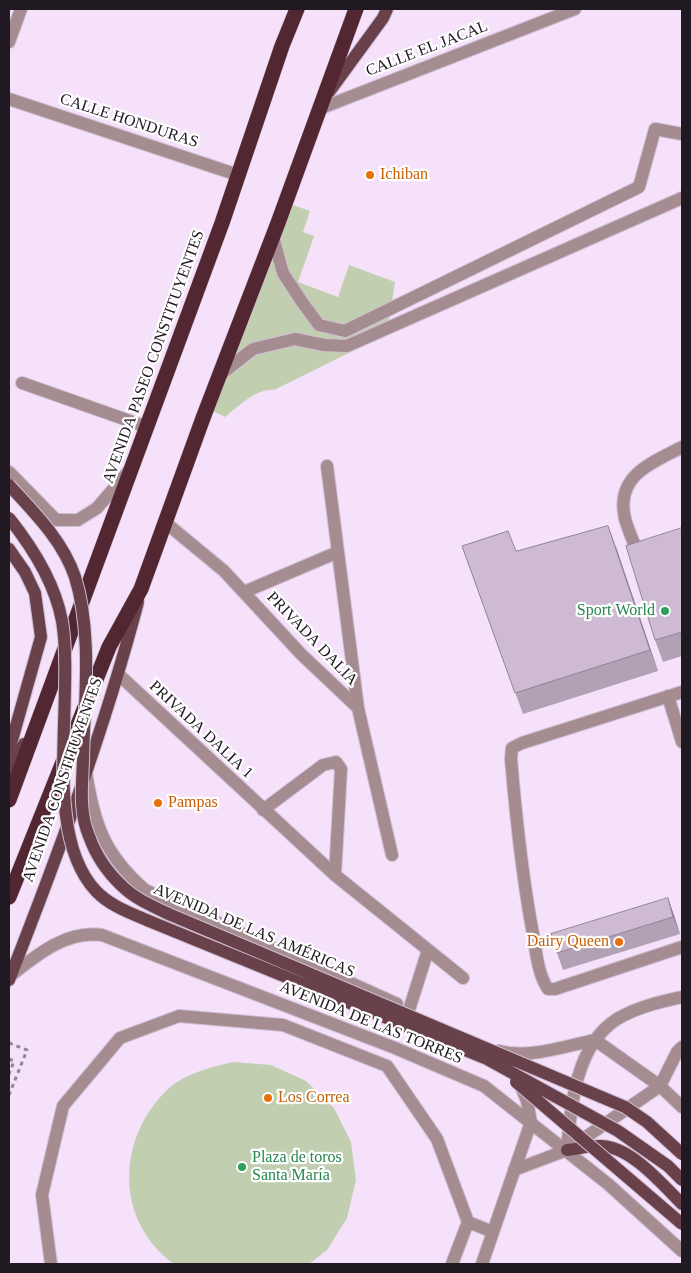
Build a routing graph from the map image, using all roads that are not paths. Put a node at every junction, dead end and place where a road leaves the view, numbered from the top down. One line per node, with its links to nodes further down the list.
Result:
1 (21, 9): 7 (street)
2 (291, 9): 8 (main road)
3 (297, 9): 8 (highway, AVENIDA PASEO CONSTITUYENTES)
4 (356, 9): 10 (highway)
5 (387, 9): 10 (main road)
6 (575, 9): 10 (street, CALLE EL JACAL)
7 (9, 42)
8 (282, 46): 12 (highway, AVENIDA PASEO CONSTITUYENTES)
9 (9, 99): 12 (street, CALLE HONDURAS)
10 (321, 105): 14 (highway)
11 (682, 134): 15 (street)
12 (238, 175): 19 (highway, AVENIDA PASEO CONSTITUYENTES)
13 (682, 198): 16 (street)
14 (273, 237): 15 (street); 17 (highway)
15 (457, 276): 16 (street)
16 (464, 294): 17 (street)
17 (220, 375): 26 (highway)
18 (22, 383): 19 (street)
19 (147, 427): 22 (highway, AVENIDA PASEO CONSTITUYENTES)
20 (682, 447): 27 (street)
21 (327, 466): 29 (street, PRIVADA DALIA)
22 (132, 467): 23 (street); 36 (highway, AVENIDA PASEO CONSTITUYENTES)
23 (9, 472)
24 (9, 485): 62 (main road, AVENIDA DE LAS AMÉRICAS, bridge)
25 (9, 518): 56 (main road, AVENIDA DE LAS AMÉRICAS, bridge)
26 (166, 523): 30 (highway); 31 (street, PRIVADA DALIA)
27 (655, 544)
28 (9, 548): 38 (main road)
29 (338, 552): 31 (street, PRIVADA DALIA); 35 (street, PRIVADA DALIA)
30 (141, 589): 32 (main road, AVENIDA CONSTITUYENTES); 45 (highway)
31 (244, 592): 35 (street, PRIVADA DALIA)
32 (118, 674): 39 (main road, AVENIDA CONSTITUYENTES); 42 (street, PRIVADA DALIA 1)
33 (682, 692): 34 (street)
34 (668, 696): 37 (street); 46 (street)
35 (358, 708): 43 (street, PRIVADA DALIA)
36 (40, 716): 40 (main road); 41 (highway, AVENIDA PASEO CONSTITUYENTES)
37 (682, 742)
38 (9, 751)
39 (86, 772): 48 (main road, AVENIDA CONSTITUYENTES); 51 (street, AVENIDA DE LAS TORRES)
40 (9, 773)
41 (9, 800)
42 (263, 810): 44 (street, PRIVADA DALIA 1); 44 (street)
43 (392, 855)
44 (335, 875): 47 (street, PRIVADA DALIA 1)
45 (9, 897)
46 (682, 948)
47 (428, 950): 49 (street, PRIVADA DALIA 1); 51 (street)
48 (10, 978): 54 (street, AVENIDA DE LAS TORRES)
49 (463, 978)
50 (682, 997): 52 (street)
51 (409, 1010): 55 (street, AVENIDA DE LAS TORRES)
52 (596, 1040): 55 (street, AVENIDA DE LAS TORRES); 58 (street); 61 (street)
53 (682, 1047): 58 (street)
54 (395, 1048): 57 (street); 60 (street, AVENIDA DE LAS TORRES)
55 (501, 1051): 60 (street)
56 (487, 1059): 64 (main road, AVENIDA DE LAS AMÉRICAS, bridge); 67 (main road, bridge)
57 (387, 1066): 66 (street); 70 (street)
58 (660, 1086): 59 (street); 61 (street)
59 (682, 1107)
60 (531, 1122): 61 (street, AVENIDA DE LAS TORRES); 63 (street)
61 (567, 1150): 63 (street); 65 (main road); 69 (street, AVENIDA DE LAS TORRES)
62 (682, 1154)
63 (514, 1170): 68 (street)
64 (682, 1180)
65 (682, 1204)
66 (468, 1222): 68 (street); 71 (street)
67 (682, 1224)
68 (493, 1232): 72 (street)
69 (682, 1251)
70 (51, 1264)
71 (452, 1264)
72 (482, 1264)

